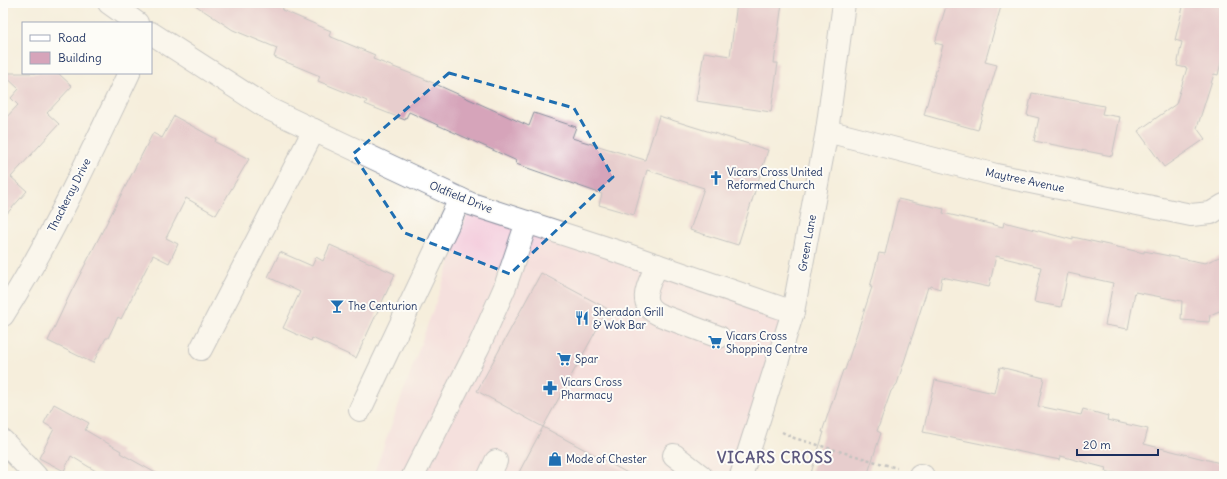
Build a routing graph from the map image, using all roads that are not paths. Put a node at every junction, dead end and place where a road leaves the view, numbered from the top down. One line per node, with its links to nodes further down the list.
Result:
1 (109, 3): 3 (street)
2 (844, 3): 7 (street, Green Lane)
3 (136, 22)
4 (152, 34): 6 (street, Oldfield Drive)
5 (129, 74): 12 (street, Thackeray Drive)
6 (314, 130): 8 (street, Oldfield Drive); 16 (street)
7 (827, 131): 9 (street, Maytree Avenue); 13 (street, Green Lane)
8 (460, 199): 10 (street, Oldfield Drive); 17 (street)
9 (1224, 205)
10 (527, 222): 11 (street, Oldfield Drive); 21 (street)
11 (657, 265): 13 (street, Oldfield Drive); 15 (street)
12 (10, 286): 14 (street, Thackeray Drive)
13 (793, 312): 23 (street, Green Lane)
14 (3, 315)
15 (719, 337)
16 (201, 349)
17 (360, 410)
18 (3, 441): 20 (street)
19 (674, 455): 22 (street)
20 (36, 476)
21 (413, 476)
22 (701, 476)
23 (742, 476)

